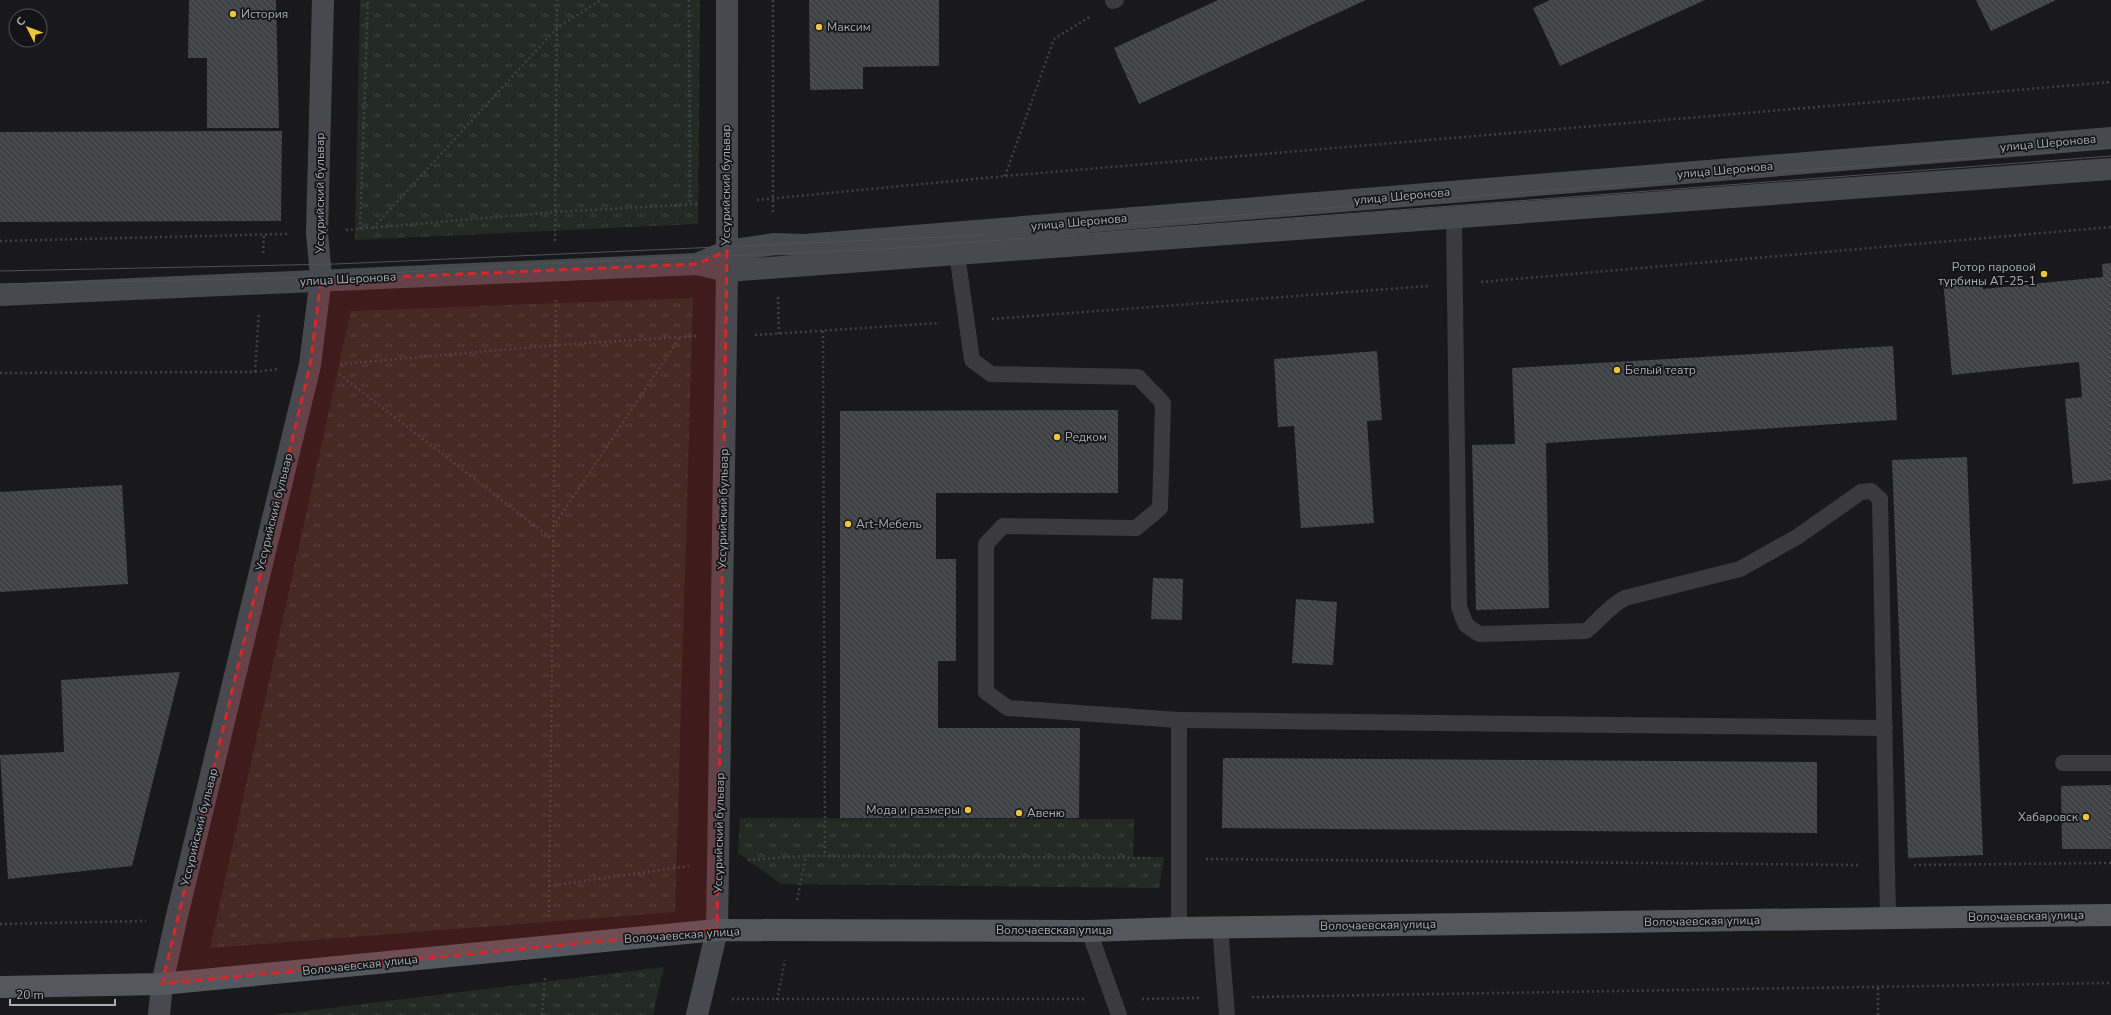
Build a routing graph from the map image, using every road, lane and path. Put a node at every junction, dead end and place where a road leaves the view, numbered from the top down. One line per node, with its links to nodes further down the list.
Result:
1 (323, 0): 22 (main road, Уссурийский бульвар)
2 (368, 0): 21 (path)
3 (557, 0): 9 (path)
4 (601, 0): 9 (path)
5 (689, 0): 16 (path)
6 (727, 0): 15 (main road, Уссурийский бульвар)
7 (773, 0): 14 (path)
8 (1114, 1): 13 (path)
9 (557, 28): 17 (path); 19 (path)
10 (2111, 82): 13 (path)
11 (2111, 138): 24 (main road, улица Шеронова)
12 (2111, 169): 18 (main road, улица Шеронова)
13 (1005, 176): 14 (path)
14 (772, 198): 15 (path); 24 (path)
15 (726, 203): 16 (path); 26 (main road, Уссурийский бульвар)
16 (690, 205): 17 (path)
17 (555, 212): 19 (path); 28 (path)
18 (1454, 219): 25 (main road, улица Шеронова); 30 (lane)
19 (373, 228): 21 (path)
20 (2111, 228): 30 (path)
21 (360, 229): 22 (path)
22 (317, 233): 23 (path); 29 (main road, Уссурийский бульвар)
23 (0, 241)
24 (775, 244): 26 (main road, улица Шеронова)
25 (957, 254): 27 (main road, улица Шеронова); 32 (lane)
26 (727, 261): 27 (main road, улица Шеронова); 28 (main road, улица Шеронова); 36 (main road, Уссурийский бульвар)
27 (776, 267): 34 (path)
28 (556, 270): 29 (main road, улица Шеронова); 37 (path)
29 (321, 280): 31 (main road, улица Шеронова); 53 (main road, Уссурийский бульвар)
30 (1454, 284): 32 (path); 42 (lane)
31 (0, 295)
32 (967, 321): 33 (path); 41 (lane)
33 (823, 331): 34 (path); 45 (path)
34 (779, 334): 36 (path)
35 (680, 336): 36 (path); 37 (path); 39 (path)
36 (726, 336): 47 (main road, Уссурийский бульвар)
37 (557, 345): 39 (path)
38 (333, 370): 40 (path)
39 (553, 528): 40 (path)
40 (552, 539): 50 (path)
41 (1179, 720): 42 (lane); 46 (lane)
42 (1885, 728): 49 (lane)
43 (2063, 763): 44 (lane)
44 (2111, 763)
45 (825, 856): 46 (path); 47 (path)
46 (1179, 859): 49 (path); 56 (lane)
47 (718, 862): 50 (path); 57 (main road, Уссурийский бульвар)
48 (2111, 863): 49 (path)
49 (1888, 865): 52 (lane)
50 (549, 886): 59 (path)
51 (2111, 915): 52 (main road, Волочаевская улица)
52 (1888, 918): 55 (main road, Волочаевская улица)
53 (176, 920): 54 (path); 61 (main road, Уссурийский бульвар)
54 (0, 924)
55 (1220, 927): 56 (main road, Волочаевская улица); 64 (lane)
56 (1179, 928): 58 (main road, Волочаевская улица)
57 (717, 930): 58 (main road, Волочаевская улица); 59 (main road, Волочаевская улица); 66 (main road, Уссурийский бульвар)
58 (1089, 931): 65 (lane)
59 (548, 946): 61 (main road, Волочаевская улица); 68 (path)
60 (2111, 983): 62 (path)
61 (162, 984): 63 (main road, Волочаевская улица); 67 (main road, Уссурийский бульвар)
62 (1878, 986): 64 (path); 71 (path)
63 (0, 987)
64 (1226, 998): 65 (path); 70 (lane)
65 (1113, 999): 66 (path); 69 (lane)
66 (700, 1006)
67 (159, 1015)
68 (542, 1015)
69 (1119, 1015)
70 (1227, 1015)
71 (1878, 1015)

